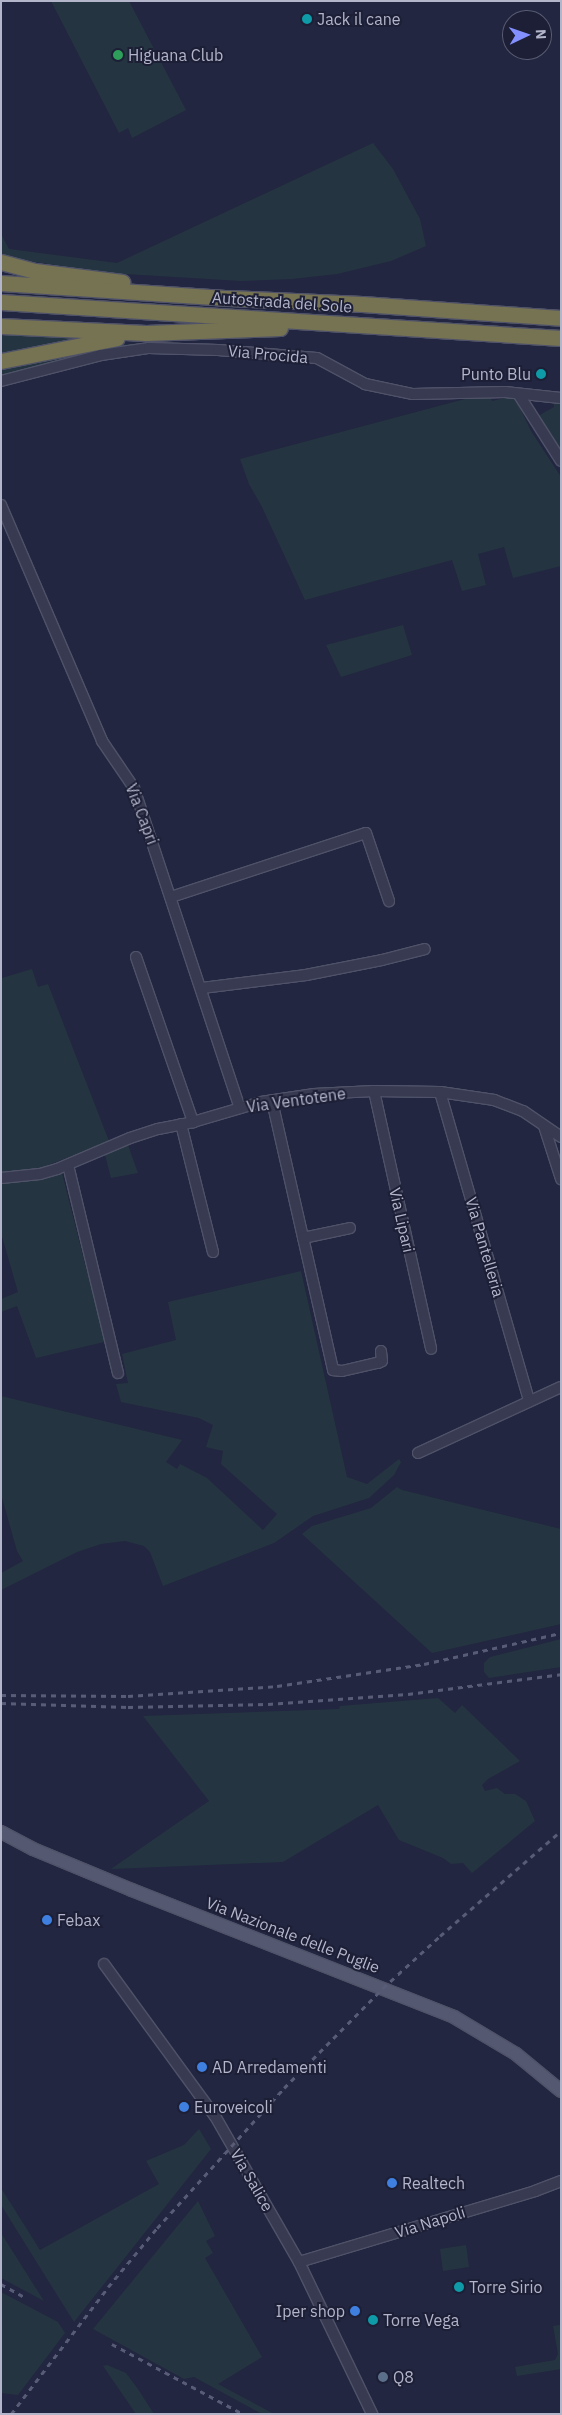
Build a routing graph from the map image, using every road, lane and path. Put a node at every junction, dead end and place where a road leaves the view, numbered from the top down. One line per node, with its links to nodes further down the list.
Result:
1 (1, 262): 5 (highway)
2 (1, 273): 4 (highway)
3 (1, 283): 4 (highway, Autostrada del Sole)
4 (92, 289): 5 (highway, Autostrada del Sole)
5 (180, 295): 7 (highway, Autostrada del Sole)
6 (1, 302): 8 (highway, Autostrada del Sole)
7 (561, 318)
8 (357, 325): 10 (highway); 11 (highway, Autostrada del Sole)
9 (1, 326): 10 (highway)
10 (146, 333): 12 (highway)
11 (561, 338)
12 (1, 361)
13 (1, 381): 14 (street, Via Procida)
14 (519, 395): 15 (street, Via Procida); 16 (street)
15 (561, 398)
16 (561, 461)
17 (1, 505): 18 (street, Via Capri)
18 (171, 897): 19 (street); 22 (street, Via Capri)
19 (389, 901)
20 (425, 949): 22 (street)
21 (136, 957): 27 (street)
22 (202, 988): 26 (street, Via Capri)
23 (374, 1091): 24 (street, Via Ventotene); 25 (street, Via Ventotene); 37 (street, Via Lipari)
24 (440, 1092): 29 (street, Via Ventotene); 41 (street, Via Pantelleria)
25 (272, 1101): 26 (street, Via Ventotene); 35 (street)
26 (240, 1108): 27 (street, Via Ventotene)
27 (193, 1122): 28 (street, Via Ventotene)
28 (181, 1124): 31 (street, Via Ventotene); 36 (street)
29 (544, 1126): 30 (street, Via Ventotene); 33 (street)
30 (561, 1138)
31 (68, 1165): 32 (street, Via Ventotene); 39 (street)
32 (1, 1178)
33 (561, 1179)
34 (350, 1228): 35 (street)
35 (303, 1238): 38 (street)
36 (213, 1252)
37 (431, 1349)
38 (381, 1351)
39 (118, 1373)
40 (561, 1387): 41 (street)
41 (529, 1401): 42 (street)
42 (418, 1453)
43 (1, 1832): 45 (main road, Via Nazionale delle Puglie)
44 (104, 1964): 47 (street, Via Salice)
45 (561, 2091)
46 (561, 2181): 47 (street, Via Napoli)
47 (299, 2262): 48 (street, Via Salice)
48 (372, 2414)

